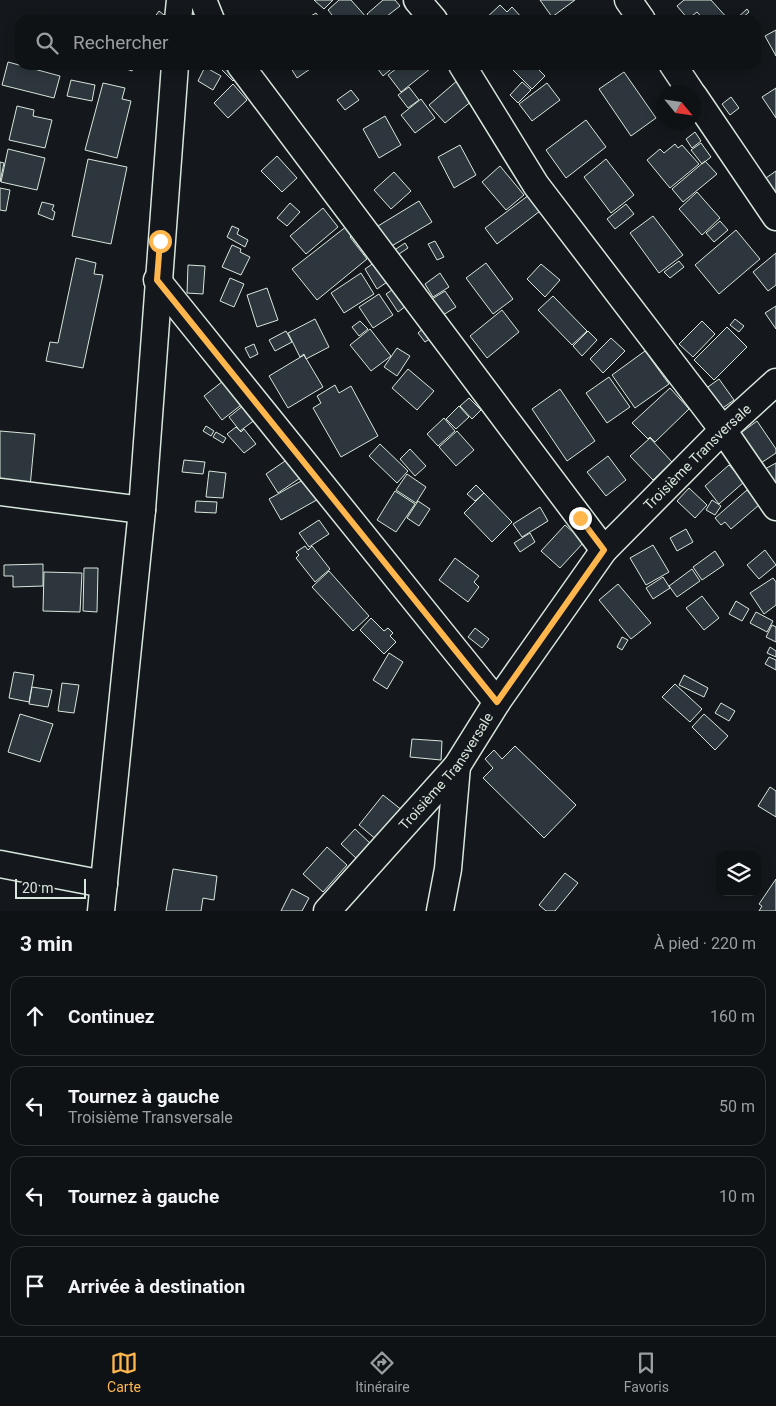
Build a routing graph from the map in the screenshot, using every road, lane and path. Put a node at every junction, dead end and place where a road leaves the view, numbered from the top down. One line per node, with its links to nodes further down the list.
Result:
1 (180, 0): 5 (street)
2 (203, 0): 6 (street)
3 (417, 0): 7 (street)
4 (628, 0): 8 (street)
5 (178, 15)
6 (209, 15)
7 (430, 15)
8 (638, 15)
9 (175, 70): 16 (street)
10 (244, 70): 22 (street)
11 (465, 70): 18 (street)
12 (676, 70): 13 (street)
13 (686, 85)
14 (701, 106): 15 (street)
15 (776, 217)
16 (157, 280): 21 (street); 23 (street)
17 (776, 382): 18 (street, Troisième Transversale)
18 (723, 430): 20 (street); 22 (street, Troisième Transversale)
19 (0, 492): 21 (street)
20 (776, 508)
21 (142, 510): 26 (street)
22 (604, 550): 23 (street, Troisième Transversale)
23 (497, 702): 24 (street, Troisième Transversale)
24 (458, 766): 28 (street, Troisième Transversale); 29 (street)
25 (0, 864): 26 (street)
26 (104, 884): 27 (street)
27 (101, 911)
28 (327, 911)
29 (440, 911)

